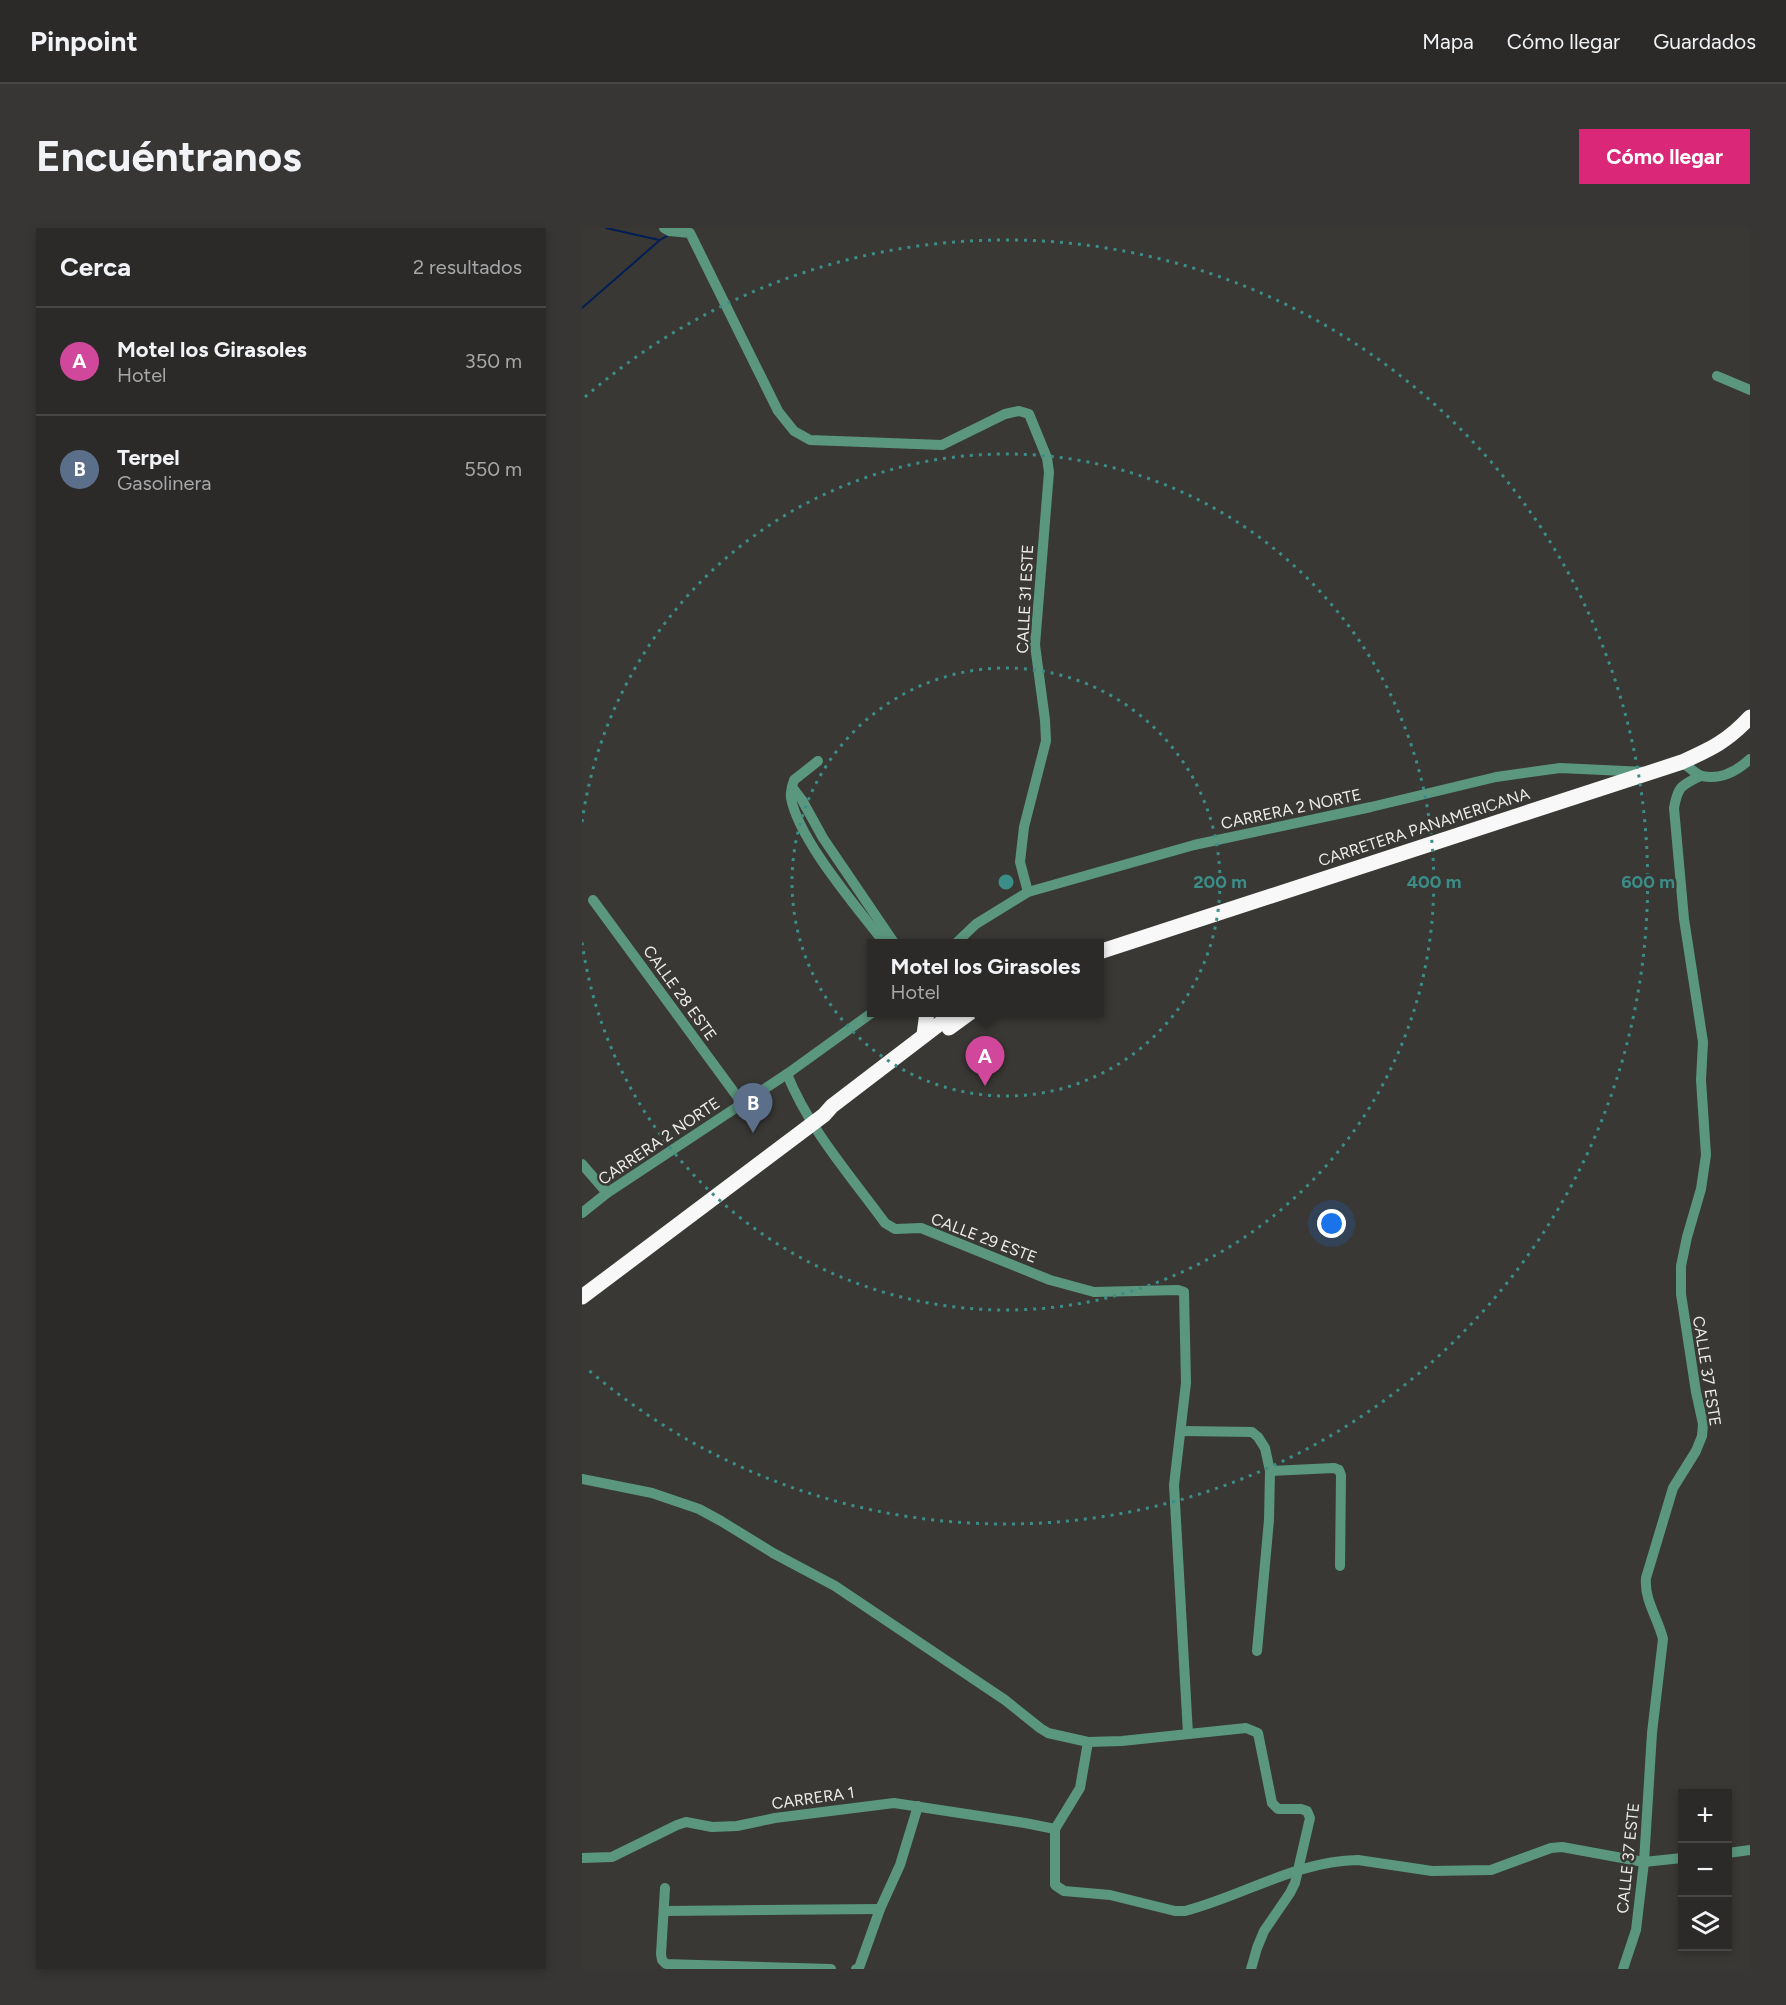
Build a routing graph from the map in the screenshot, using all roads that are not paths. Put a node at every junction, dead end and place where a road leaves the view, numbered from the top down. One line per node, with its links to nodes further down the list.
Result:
1 (666, 230): 11 (street, CALLE 31 ESTE)
2 (1717, 376): 3 (street)
3 (1750, 390)
4 (1750, 717): 7 (highway, CARRETERA PANAMERICANA)
5 (1750, 759): 9 (street)
6 (819, 761): 10 (street)
7 (1682, 762): 8 (highway, CARRETERA PANAMERICANA); 9 (street)
8 (1652, 772): 11 (street, CARRERA 2 NORTE); 16 (highway, CARRETERA PANAMERICANA)
9 (1700, 776): 42 (street, CALLE 37 ESTE)
10 (792, 787): 13 (street); 14 (street)
11 (1028, 892): 15 (street, CARRERA 2 NORTE)
12 (593, 900): 22 (street, CALLE 28 ESTE)
13 (881, 939)
14 (892, 939)
15 (960, 939)
16 (1104, 950)
17 (867, 1016): 21 (street, CARRERA 2 NORTE)
18 (926, 1017): 20 (highway)
19 (947, 1018): 20 (highway); 23 (highway)
20 (924, 1035): 23 (highway)
21 (787, 1074): 22 (street, CARRERA 2 NORTE); 24 (street, CALLE 29 ESTE)
22 (742, 1103): 26 (street, CARRERA 2 NORTE)
23 (824, 1115): 24 (highway)
24 (812, 1124): 28 (highway); 29 (street, CALLE 29 ESTE)
25 (582, 1164): 26 (street)
26 (607, 1193): 27 (street, CARRERA 2 NORTE)
27 (582, 1213)
28 (582, 1297)
29 (1182, 1431): 30 (street); 34 (street)
30 (1270, 1471): 32 (street); 33 (street)
31 (587, 1480): 35 (street)
32 (1340, 1566)
33 (1257, 1652)
34 (1188, 1734): 35 (street); 43 (street)
35 (1088, 1742): 37 (street)
36 (918, 1806): 37 (street, CARRERA 1); 40 (street, CARRERA 1); 45 (street)
37 (1055, 1830): 43 (street)
38 (1750, 1850): 39 (street)
39 (1732, 1852)
40 (582, 1858)
41 (1678, 1859): 42 (street)
42 (1644, 1862): 43 (street); 50 (street, CALLE 37 ESTE)
43 (1298, 1871): 49 (street)
44 (665, 1888): 46 (street)
45 (880, 1909): 46 (street); 48 (street)
46 (665, 1911): 47 (street)
47 (831, 1969)
48 (856, 1969)
49 (1251, 1969)
50 (1623, 1969)

